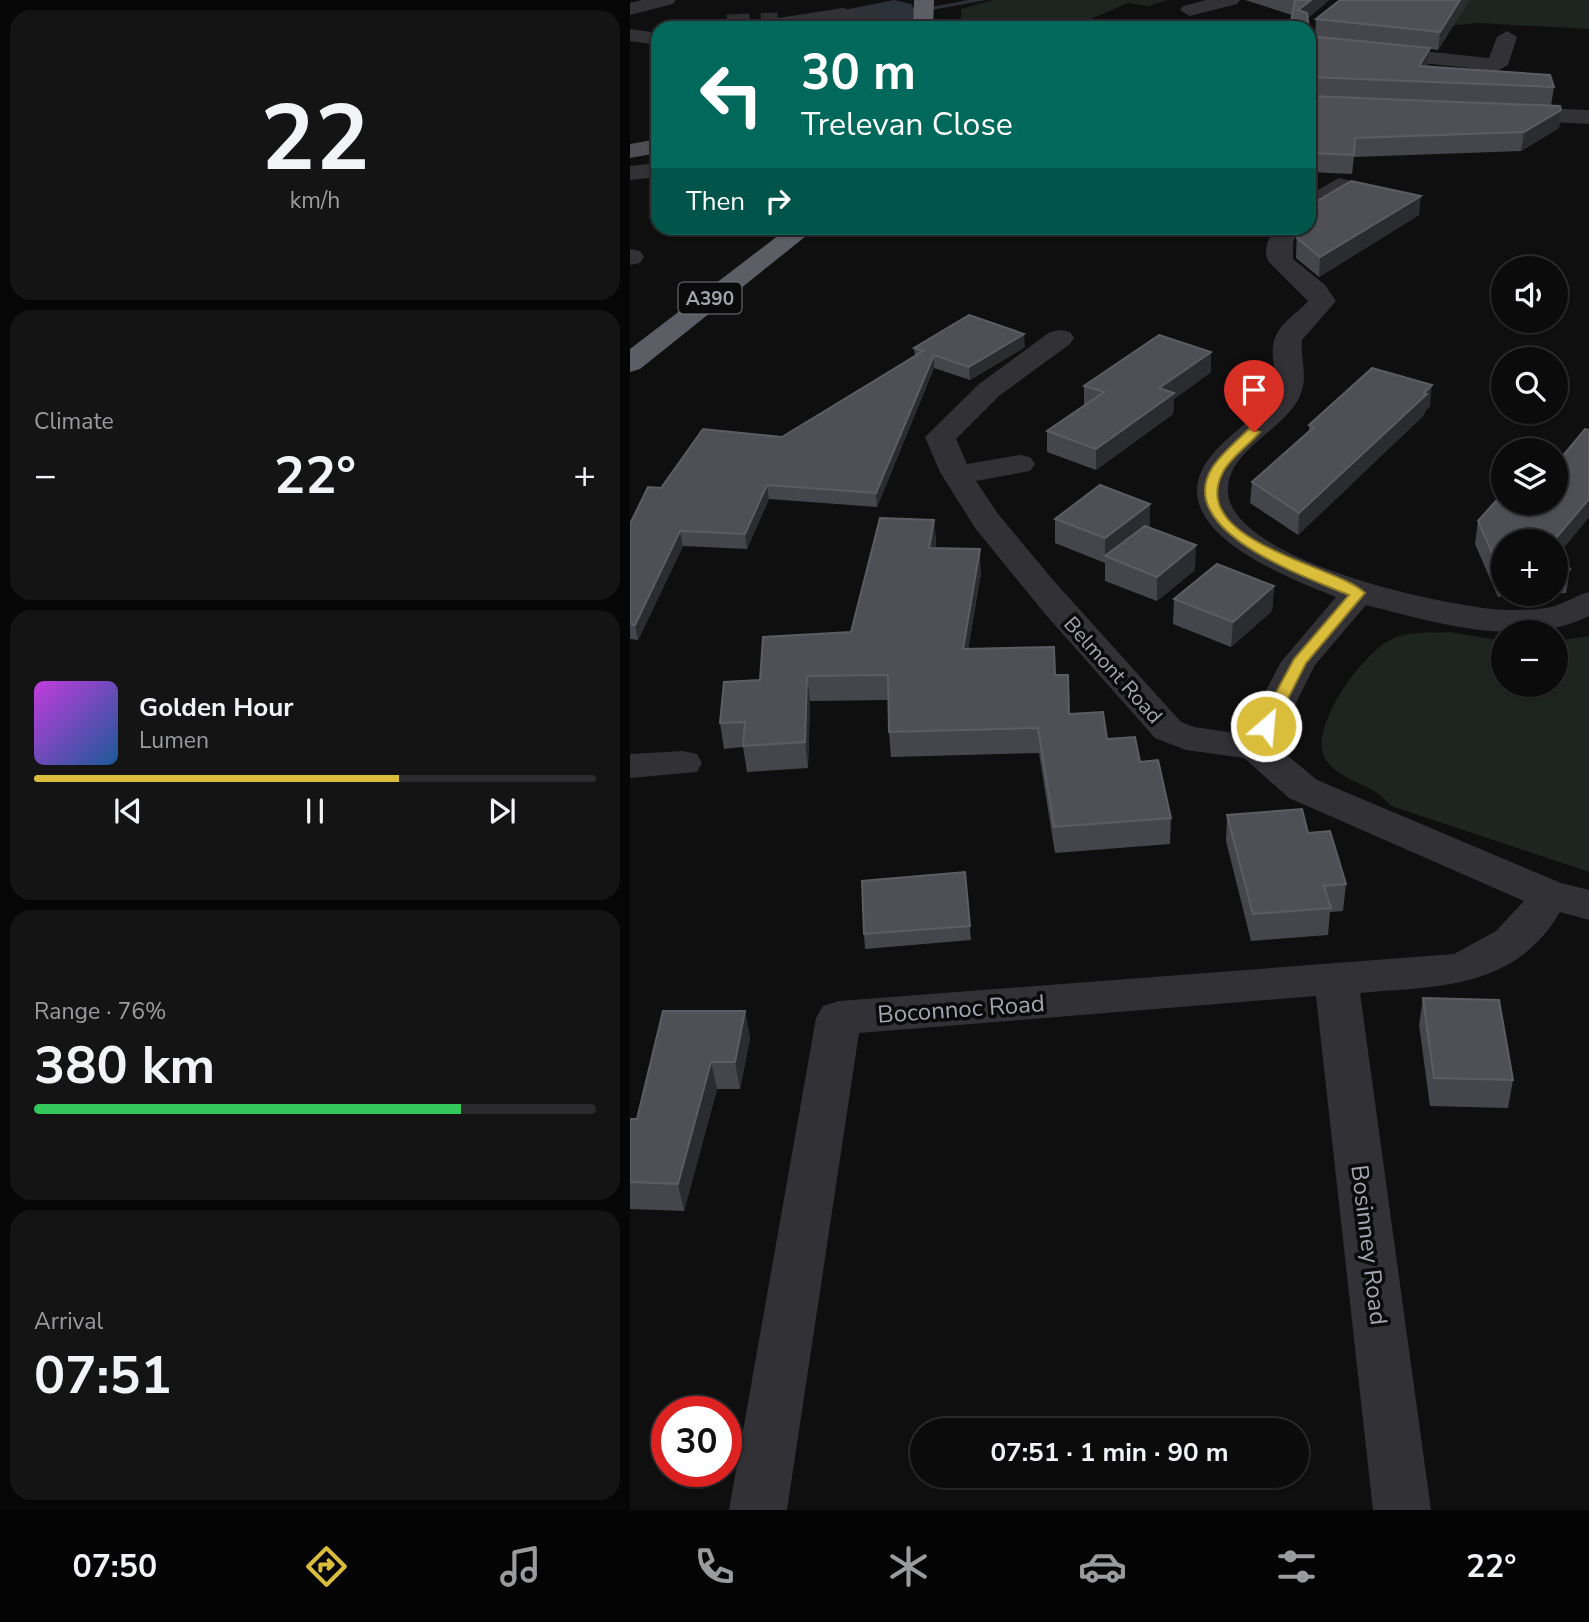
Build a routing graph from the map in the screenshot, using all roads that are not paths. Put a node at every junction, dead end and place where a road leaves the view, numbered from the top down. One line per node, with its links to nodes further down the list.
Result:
1 (666, 0): 4 (street)
2 (924, 0): 8 (highway)
3 (1230, 0): 5 (street)
4 (630, 9)
5 (1190, 10)
6 (796, 21): 7 (street)
7 (865, 21)
8 (923, 21)
9 (1507, 37): 10 (street)
10 (1316, 46)
11 (1481, 113): 12 (street)
12 (1589, 117)
13 (651, 147): 14 (main road)
14 (630, 151)
15 (651, 171): 16 (street)
16 (630, 173)
17 (1339, 185): 18 (street)
18 (1316, 201)
19 (790, 235): 22 (highway, A390)
20 (1283, 235): 25 (street)
21 (1060, 338): 24 (street, Belmont Road)
22 (630, 363)
23 (1019, 464): 24 (street)
24 (958, 475): 27 (street, Belmont Road)
25 (1358, 593): 26 (street); 27 (street)
26 (1589, 602)
27 (1255, 748): 30 (street)
28 (682, 763): 29 (street)
29 (630, 766)
30 (1569, 900): 31 (street, Boconnoc Road)
31 (1336, 981): 32 (street, Boconnoc Road); 33 (street, Bosinney Road)
32 (758, 1510)
33 (1402, 1510)

